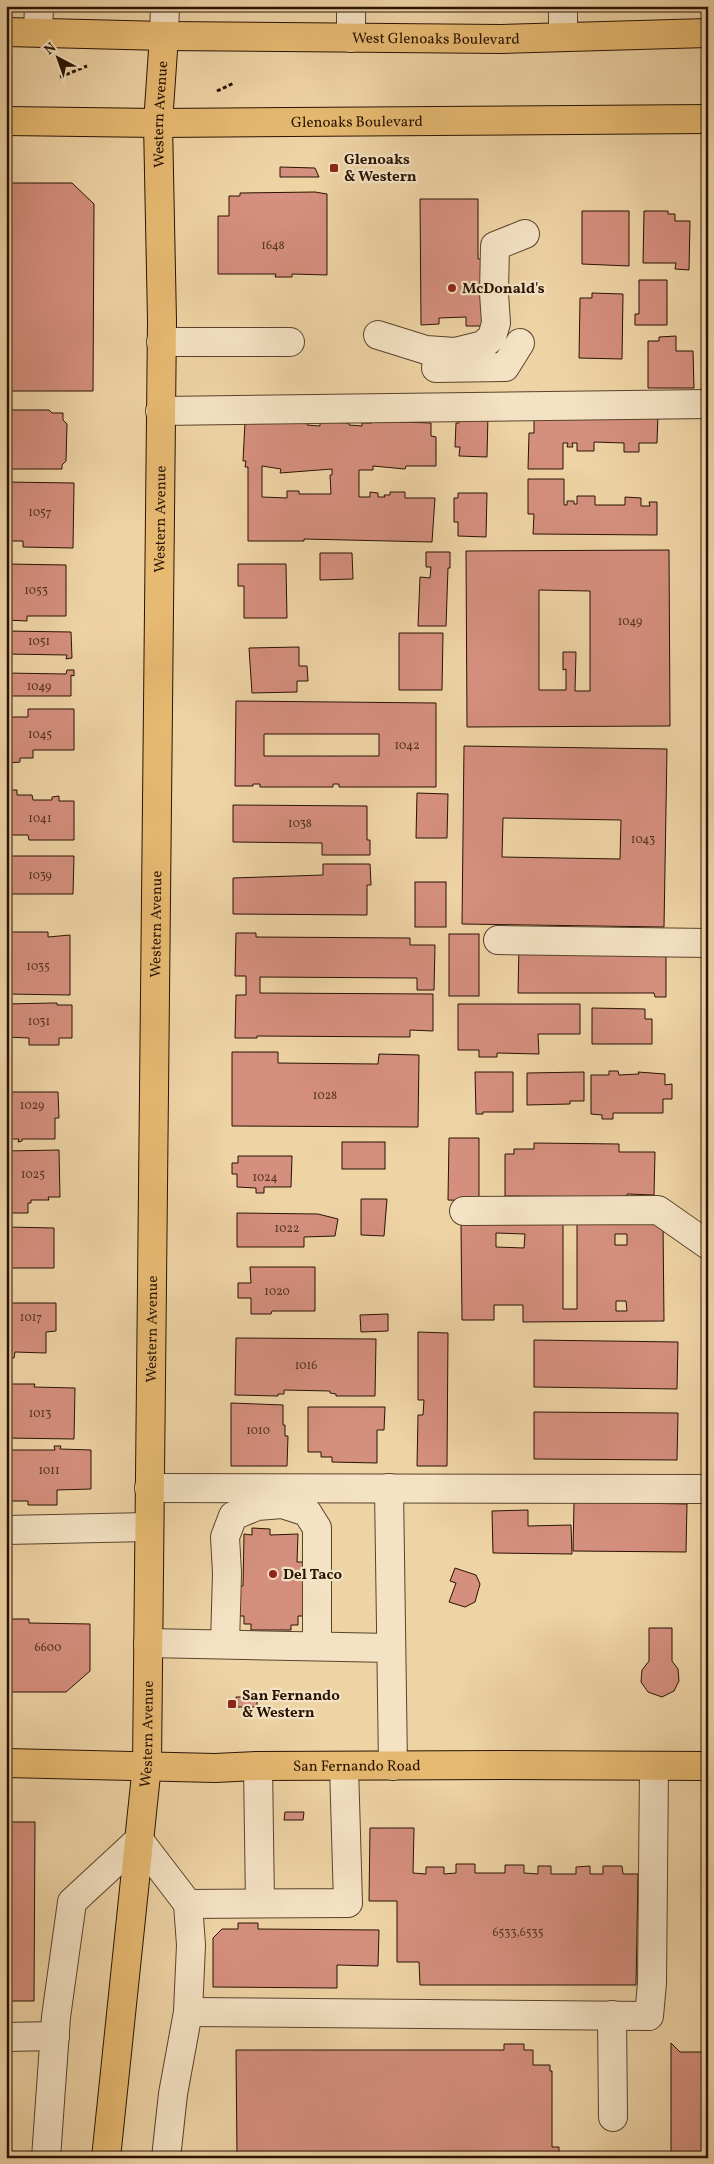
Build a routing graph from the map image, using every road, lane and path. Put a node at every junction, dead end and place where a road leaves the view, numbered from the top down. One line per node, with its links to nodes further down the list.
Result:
1 (164, 6): 7 (street, Western Avenue)
2 (351, 6): 9 (street)
3 (563, 6): 8 (street)
4 (38, 19): 5 (main road); 7 (main road)
5 (6, 32)
6 (708, 33): 8 (main road, West Glenoaks Boulevard)
7 (164, 36): 9 (main road, West Glenoaks Boulevard); 16 (main road, Western Avenue)
8 (564, 37): 9 (main road, West Glenoaks Boulevard)
9 (351, 38)
10 (88, 66): 11 (path)
11 (60, 77)
12 (234, 83): 13 (path)
13 (214, 92)
14 (708, 119): 16 (main road, Glenoaks Boulevard)
15 (6, 121): 16 (main road, Glenoaks Boulevard)
16 (158, 123): 18 (main road, Western Avenue)
17 (525, 234): 20 (street)
18 (161, 342): 19 (street); 22 (main road, Western Avenue)
19 (290, 342)
20 (520, 343)
21 (708, 404): 22 (street)
22 (160, 411): 27 (main road, Western Avenue)
23 (498, 940): 24 (street)
24 (708, 943)
25 (464, 1211): 26 (street)
26 (708, 1245)
27 (149, 1488): 28 (street); 30 (main road, Western Avenue)
28 (389, 1488): 29 (street); 35 (street)
29 (708, 1489)
30 (149, 1526): 31 (street); 32 (main road, Western Avenue)
31 (6, 1530)
32 (148, 1643): 33 (street); 37 (main road, Western Avenue)
33 (225, 1644): 34 (street); 34 (street)
34 (317, 1646): 35 (street)
35 (391, 1648): 40 (street)
36 (6, 1763): 37 (main road, San Fernando Road)
37 (147, 1765): 38 (main road, San Fernando Road); 43 (main road, Western Avenue)
38 (258, 1766): 39 (main road, San Fernando Road); 44 (street)
39 (344, 1766): 40 (main road, San Fernando Road); 44 (street)
40 (393, 1766): 42 (main road, San Fernando Road)
41 (708, 1766): 42 (main road, San Fernando Road)
42 (654, 1767): 47 (street)
43 (139, 1840): 45 (street); 48 (street); 52 (main road, Western Avenue)
44 (260, 1903): 45 (street)
45 (188, 1904): 46 (street)
46 (188, 2012): 47 (street); 53 (street)
47 (612, 2015): 50 (street)
48 (55, 2036): 49 (street); 51 (street)
49 (6, 2037)
50 (613, 2117)
51 (46, 2158)
52 (106, 2158)
53 (166, 2158)

